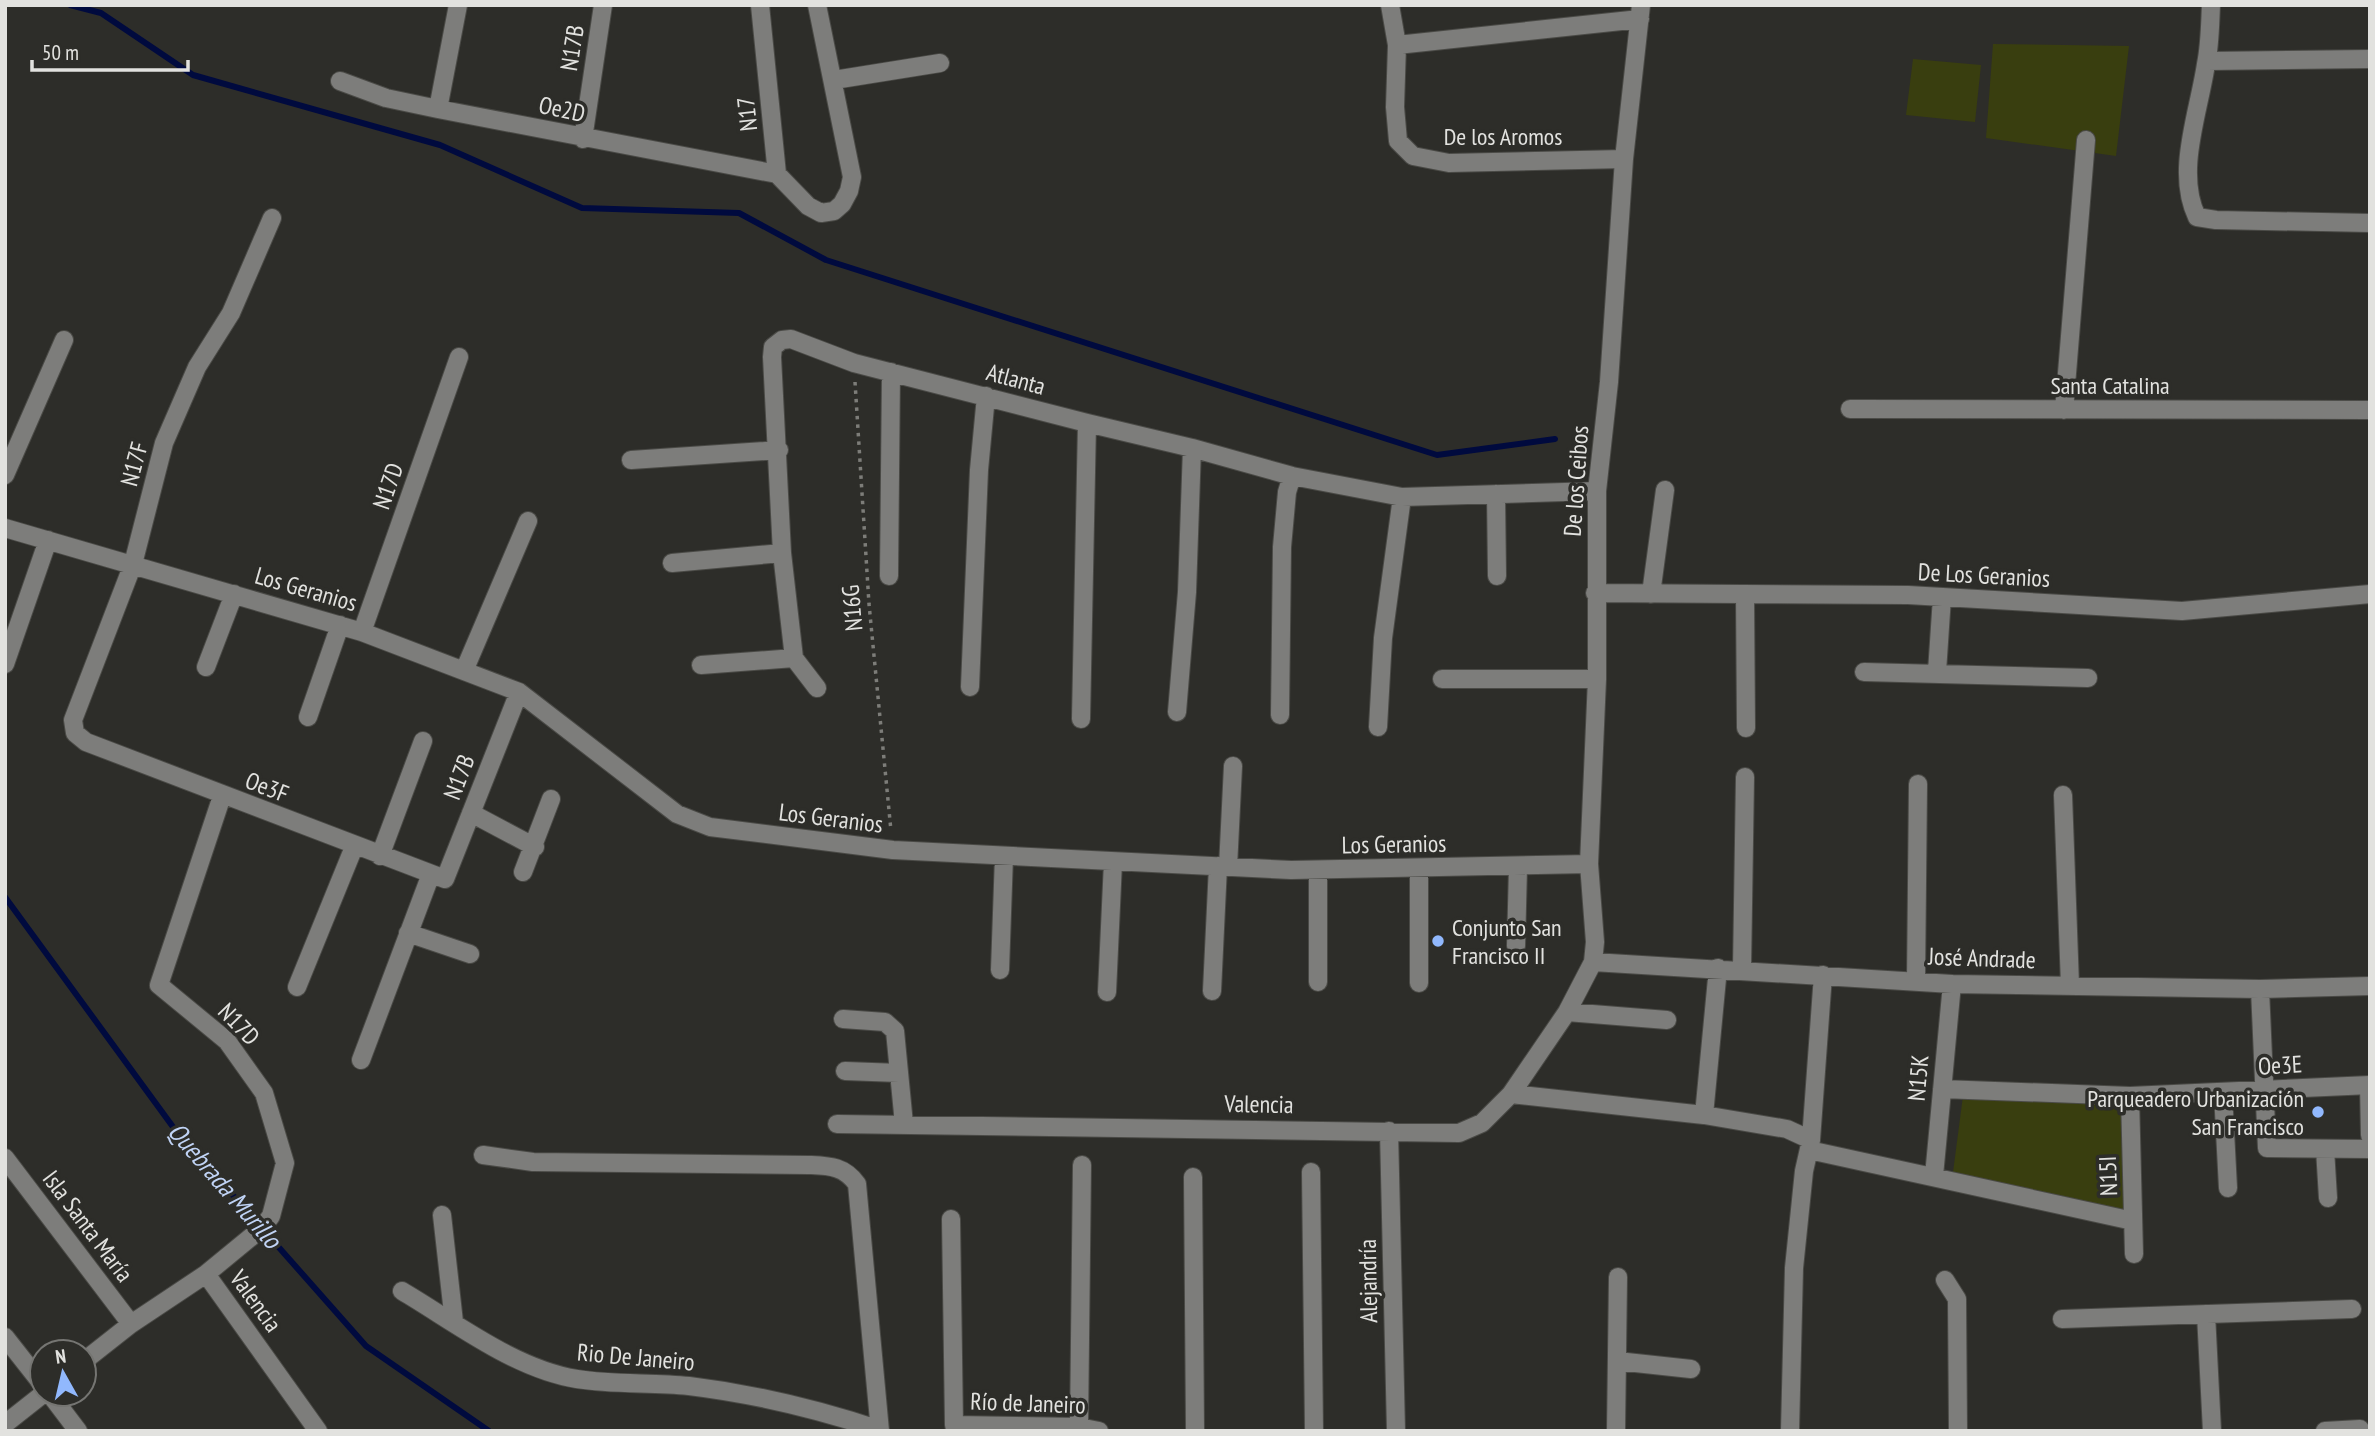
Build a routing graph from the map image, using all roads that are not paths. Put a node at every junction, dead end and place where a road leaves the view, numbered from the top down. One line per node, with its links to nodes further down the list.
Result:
1 (458, 5): 14 (street)
2 (603, 5): 15 (street, N17B)
3 (760, 5): 18 (street, N17)
4 (817, 5): 12 (street)
5 (1390, 5): 8 (street, De los Aromos)
6 (2211, 5): 10 (street)
7 (1640, 12): 8 (street); 17 (street, De los Ceibos)
8 (1397, 45): 17 (street, De los Aromos)
9 (2370, 59): 10 (street)
10 (2207, 61): 20 (street)
11 (940, 62): 12 (street)
12 (834, 80): 18 (street)
13 (340, 81): 14 (street, Oe2D)
14 (438, 109): 15 (street, Oe2D)
15 (583, 139): 18 (street, Oe2D)
16 (2086, 140): 26 (street)
17 (1624, 159): 35 (street, De los Ceibos)
18 (777, 174)
19 (272, 218): 43 (street, N17F)
20 (2370, 223)
21 (64, 340): 32 (street)
22 (459, 357): 53 (street, N17D)
23 (891, 372): 24 (street, Atlanta); 30 (street, Atlanta); 44 (street)
24 (986, 396): 28 (street, Atlanta); 64 (street)
25 (1850, 409): 26 (street, Santa Catalina)
26 (2064, 410): 27 (street, Santa Catalina)
27 (2370, 410)
28 (1087, 423): 29 (street, Atlanta); 70 (street)
29 (1192, 447): 33 (street, Atlanta); 67 (street)
30 (779, 450): 31 (street); 41 (street, Atlanta)
31 (631, 460)
32 (5, 475)
33 (1292, 476): 37 (street, Atlanta); 68 (street)
34 (1665, 489): 48 (street)
35 (1597, 491): 36 (street, Atlanta); 46 (street, De los Ceibos)
36 (1496, 494): 37 (street, Atlanta); 45 (street)
37 (1402, 497): 71 (street)
38 (528, 521): 58 (street)
39 (5, 528): 40 (street, Los Geranios)
40 (48, 540): 43 (street, Los Geranios); 55 (street)
41 (782, 553): 42 (street); 54 (street, Atlanta)
42 (672, 563)
43 (133, 564): 47 (street, Los Geranios); 73 (street, N17F)
44 (889, 576)
45 (1497, 576)
46 (1595, 593): 48 (street, De Los Geranios); 63 (street, De los Ceibos)
47 (234, 594): 52 (street, Los Geranios); 57 (street)
48 (1651, 594): 50 (street, De Los Geranios)
49 (2370, 594): 51 (street, De Los Geranios)
50 (1745, 595): 51 (street, De Los Geranios); 72 (street)
51 (1942, 597): 60 (street)
52 (340, 625): 53 (street, Los Geranios); 69 (street)
53 (362, 632): 58 (street, Los Geranios)
54 (794, 659): 56 (street); 65 (street)
55 (5, 664)
56 (701, 665)
57 (206, 667)
58 (464, 670): 66 (street, Los Geranios)
59 (1864, 672): 60 (street)
60 (1937, 672): 61 (street)
61 (2088, 678)
62 (1442, 679): 63 (street)
63 (1597, 680): 87 (street, De los Ceibos)
64 (970, 687)
65 (817, 688)
66 (519, 692): 81 (street, N17B); 85 (street, Los Geranios)
67 (1177, 712)
68 (1280, 715)
69 (308, 717)
70 (1081, 719)
71 (1378, 727)
72 (1746, 728)
73 (75, 733): 79 (street, Oe3F)
74 (423, 741): 84 (street)
75 (1233, 766): 88 (street)
76 (1745, 777): 99 (street)
77 (1917, 784): 102 (street)
78 (2063, 795): 106 (street)
79 (222, 796): 83 (street, Oe3F); 144 (street, N17D)
80 (551, 799): 82 (street)
81 (471, 813): 82 (street); 93 (street, N17B)
82 (535, 846): 92 (street)
83 (354, 847): 84 (street, Oe3F); 108 (street)
84 (380, 856): 93 (street, Oe3F)
85 (1003, 856): 86 (street, Los Geranios); 100 (street)
86 (1113, 862): 88 (street, Los Geranios); 111 (street)
87 (1589, 864): 89 (street, Los Geranios); 97 (street, De los Ceibos)
88 (1223, 867): 91 (street, Los Geranios); 110 (street)
89 (1518, 867): 90 (street, Los Geranios); 95 (street)
90 (1419, 868): 91 (street, Los Geranios); 104 (street)
91 (1318, 870): 103 (street)
92 (523, 872)
93 (438, 877): 94 (street, N17B)
94 (408, 933): 96 (street); 115 (street, N17B)
95 (1516, 946)
96 (470, 954)
97 (1592, 962): 98 (street, José Andrade); 112 (street, Valencia)
98 (1718, 968): 99 (street, José Andrade); 124 (street)
99 (1742, 969): 101 (street, José Andrade)
100 (1000, 970)
101 (1823, 975): 102 (street, José Andrade); 129 (street)
102 (1916, 980): 105 (street, José Andrade)
103 (1318, 982)
104 (1419, 984)
105 (1952, 984): 106 (street, José Andrade); 119 (street, N15K)
106 (2070, 985): 109 (street, José Andrade)
107 (2370, 986): 109 (street, José Andrade)
108 (297, 987)
109 (2260, 989): 120 (street)
110 (1212, 991)
111 (1107, 992)
112 (1567, 1012): 114 (street); 122 (street, Valencia)
113 (843, 1020): 117 (street)
114 (1667, 1020)
115 (361, 1060)
116 (845, 1071): 117 (street)
117 (899, 1073): 126 (street)
118 (2369, 1085): 120 (street, Oe3E); 128 (street)
119 (1942, 1089): 123 (street, Oe3E); 136 (street, N15K)
120 (2266, 1089): 121 (street, Oe3E); 130 (street)
121 (2223, 1093): 123 (street, Oe3E); 138 (street)
122 (1511, 1094): 124 (street); 127 (street, Valencia)
123 (2130, 1096): 142 (street, N15I)
124 (1704, 1115): 129 (street)
125 (837, 1124): 126 (street, Valencia)
126 (904, 1124): 127 (street, Valencia)
127 (1390, 1131): 169 (street, Alejandría)
128 (2370, 1135)
129 (1810, 1145): 136 (street); 171 (street)
130 (2325, 1149): 131 (street); 139 (street)
131 (2370, 1149)
132 (483, 1155): 163 (street)
133 (5, 1158): 152 (street, Isla Santa María)
134 (1082, 1165): 161 (street)
135 (1311, 1172): 168 (street)
136 (1934, 1176): 142 (street)
137 (1193, 1177): 167 (street)
138 (2228, 1188)
139 (2328, 1198)
140 (442, 1215): 151 (street)
141 (951, 1219): 161 (street, Río de Janeiro)
142 (2133, 1221): 143 (street, N15I)
143 (2134, 1254)
144 (206, 1275): 152 (street, Valencia); 165 (street, Valencia)
145 (1618, 1277): 155 (street)
146 (1945, 1280): 172 (street)
147 (402, 1292): 151 (street, Rio De Janeiro)
148 (2352, 1309): 149 (street)
149 (2206, 1314): 150 (street); 173 (street)
150 (2062, 1319)
151 (454, 1322): 163 (street, Rio De Janeiro)
152 (131, 1324): 154 (street, Valencia)
153 (5, 1337): 156 (street)
154 (98, 1351)
155 (1617, 1361): 157 (street); 170 (street)
156 (28, 1366)
157 (1691, 1369)
158 (28, 1406): 160 (street)
159 (61, 1408): 164 (street)
160 (5, 1424)
161 (1079, 1427): 166 (street, Río de Janeiro)
162 (2360, 1429): 174 (street)
163 (880, 1430)
164 (78, 1431)
165 (318, 1431)
166 (1099, 1431)
167 (1195, 1431)
168 (1314, 1431)
169 (1396, 1431)
170 (1616, 1431)
171 (1790, 1431)
172 (1958, 1431)
173 (2212, 1431)
174 (2325, 1431)

